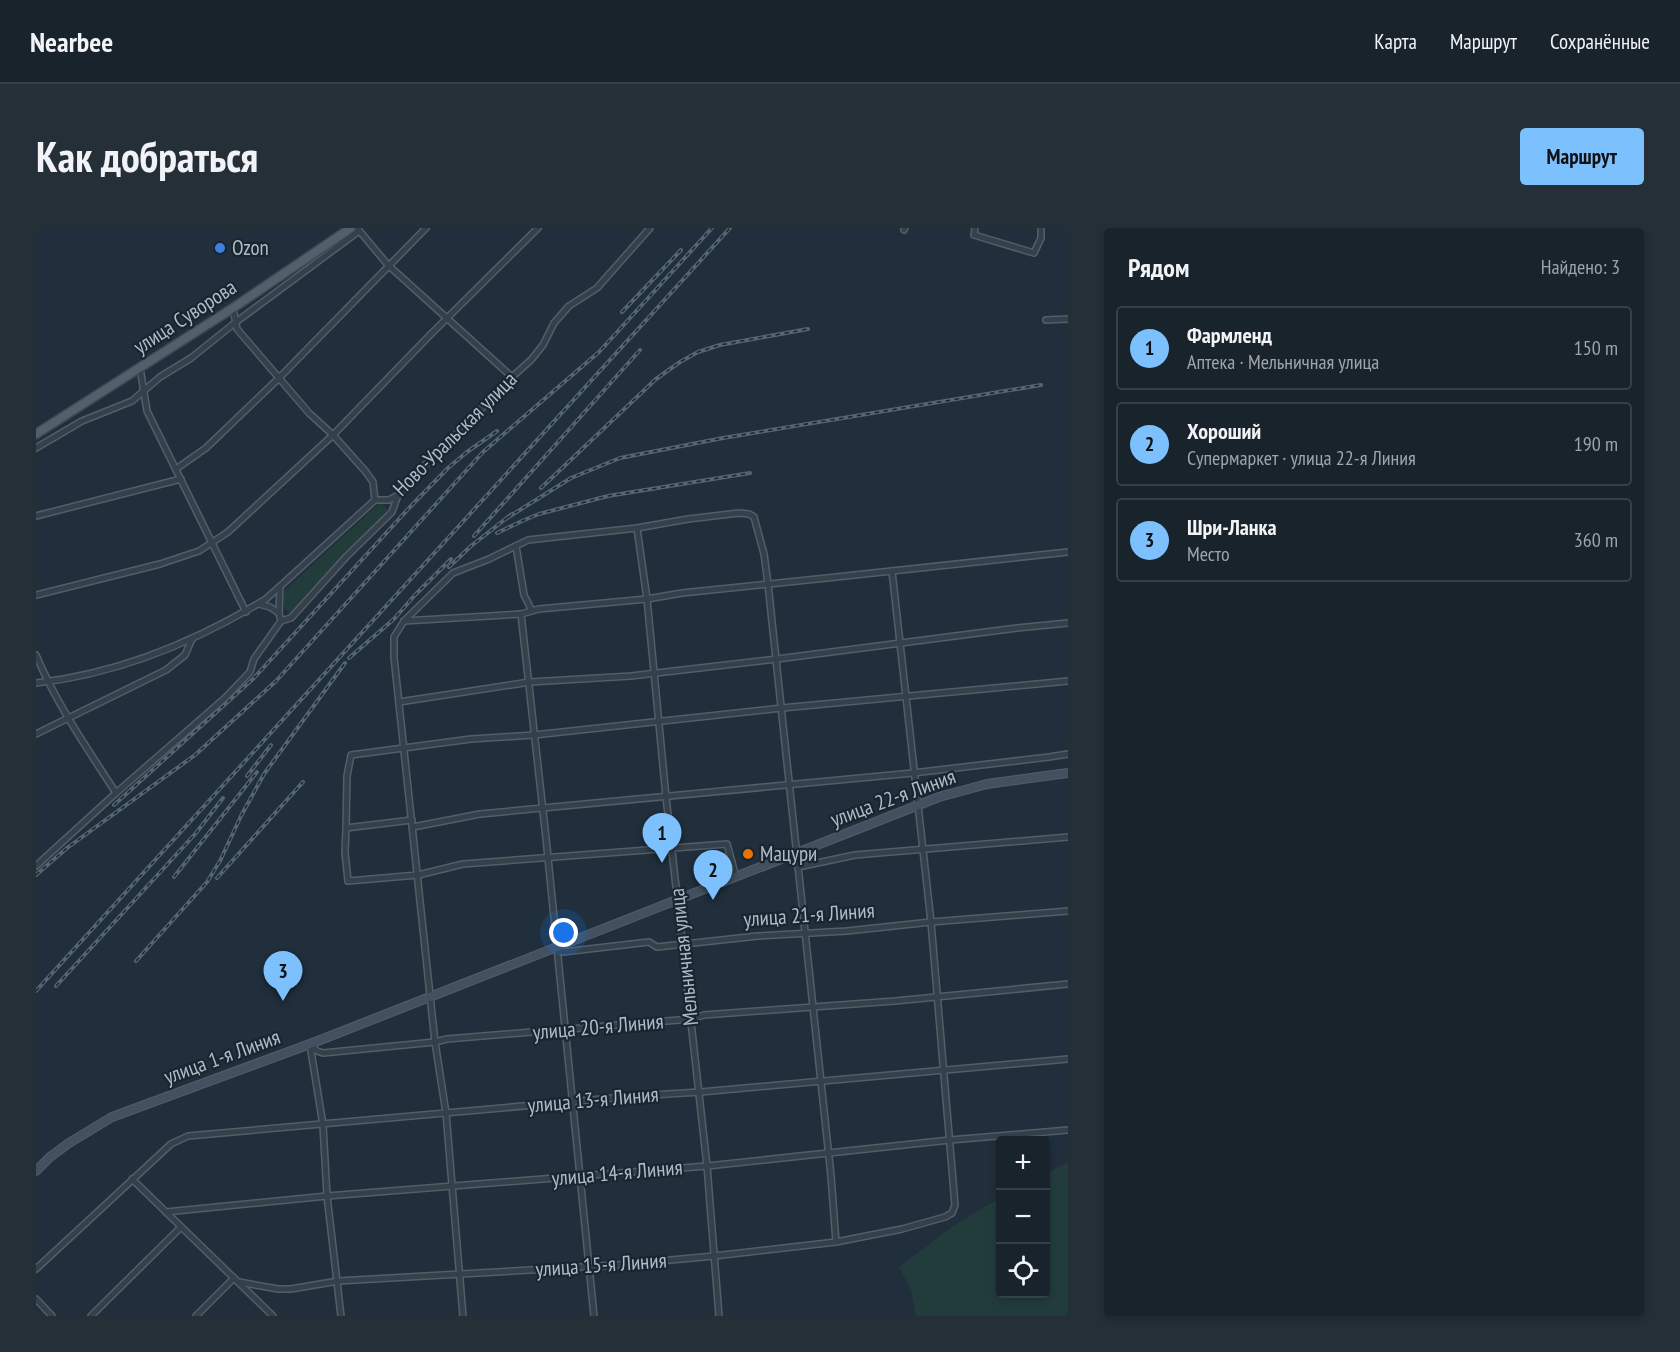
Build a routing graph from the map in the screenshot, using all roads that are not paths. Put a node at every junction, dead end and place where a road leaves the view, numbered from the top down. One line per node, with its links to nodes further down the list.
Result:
1 (426, 228): 7 (street)
2 (538, 228): 9 (street)
3 (650, 228): 14 (street, Ново-Уральская улица)
4 (975, 228): 5 (street)
5 (1041, 228)
6 (356, 229): 7 (street); 8 (main road, улица Суворова); 12 (street)
7 (388, 265): 9 (street); 15 (street)
8 (233, 308): 12 (street); 13 (main road, улица Суворова)
9 (447, 318): 14 (street); 18 (street)
10 (1068, 319): 11 (street)
11 (1046, 320)
12 (236, 322): 15 (street); 16 (street)
13 (140, 368): 16 (street); 17 (main road, улица Суворова)
14 (512, 377): 22 (street, Ново-Уральская улица)
15 (279, 378): 18 (street); 20 (street)
16 (144, 389): 19 (street); 20 (street)
17 (36, 434)
18 (333, 435): 23 (street); 26 (street)
19 (36, 448)
20 (176, 469): 21 (street)
21 (181, 479): 24 (street); 26 (street)
22 (398, 495): 23 (street, Ново-Уральская улица); 39 (street)
23 (375, 500): 31 (street, Ново-Уральская улица)
24 (36, 516)
25 (637, 528): 27 (street); 30 (street); 33 (street, Мельничная улица)
26 (211, 543): 32 (street); 36 (street)
27 (516, 546): 35 (street); 40 (street)
28 (1068, 552): 29 (street)
29 (892, 571): 30 (street); 43 (street)
30 (768, 584): 33 (street); 45 (street)
31 (279, 587): 34 (street, Ново-Уральская улица); 37 (street)
32 (36, 595)
33 (647, 599): 35 (street); 46 (street, Мельничная улица)
34 (258, 604): 36 (street, Ново-Уральская улица); 37 (street)
35 (532, 611): 38 (street)
36 (246, 612): 42 (street, Ново-Уральская улица)
37 (279, 612): 39 (street)
38 (521, 614): 40 (street); 49 (street)
39 (281, 621): 63 (street)
40 (404, 621): 52 (street)
41 (1068, 623): 43 (street)
42 (192, 639): 48 (street, Ново-Уральская улица); 54 (street)
43 (900, 643): 45 (street); 51 (street)
44 (36, 655): 48 (street)
45 (777, 659): 46 (street); 53 (street)
46 (653, 673): 49 (street); 55 (street, Мельничная улица)
47 (1068, 681): 51 (street)
48 (47, 682): 50 (street, Ново-Уральская улица); 54 (street)
49 (530, 682): 52 (street); 57 (street)
50 (36, 683)
51 (905, 696): 53 (street); 60 (street)
52 (399, 702): 58 (street)
53 (782, 708): 55 (street); 62 (street)
54 (67, 718): 56 (street); 63 (street)
55 (658, 720): 57 (street); 64 (street, Мельничная улица)
56 (36, 734)
57 (534, 735): 58 (street); 66 (street)
58 (404, 748): 67 (street); 68 (street)
59 (1068, 754): 60 (street)
60 (914, 773): 62 (street); 65 (street)
61 (1068, 773): 65 (main road, улица 22-я Линия)
62 (790, 784): 64 (street); 72 (street)
63 (116, 793): 74 (street)
64 (666, 797): 66 (street); 70 (street, Мельничная улица)
65 (918, 806): 71 (street); 72 (main road, улица 22-я Линия)
66 (543, 808): 67 (street); 73 (street)
67 (413, 824): 68 (street); 76 (street)
68 (346, 828): 76 (street)
69 (1068, 837): 71 (street, улица 22-я Линия)
70 (671, 847): 73 (street); 77 (street); 78 (street, Мельничная улица)
71 (922, 848): 75 (street, улица 22-я Линия); 80 (street)
72 (796, 853): 75 (street); 77 (main road, улица 22-я Линия)
73 (548, 857): 76 (street); 83 (street)
74 (36, 866)
75 (798, 867): 81 (street)
76 (418, 875): 85 (street)
77 (736, 877): 78 (main road, улица 22-я Линия)
78 (678, 900): 82 (street, Мельничная улица); 83 (main road, улица 21-я Линия)
79 (1068, 911): 80 (street, улица 21-я Линия)
80 (931, 922): 81 (street, улица 21-я Линия); 86 (street)
81 (805, 933): 82 (street, улица 21-я Линия); 87 (street)
82 (682, 944): 83 (street, улица 21-я Линия); 88 (street, Мельничная улица)
83 (556, 948): 85 (main road, улица 21-я Линия); 89 (street)
84 (1068, 984): 86 (street, улица 20-я Линия)
85 (431, 997): 90 (street); 91 (main road, улица 1-я Линия)
86 (937, 997): 87 (street, улица 20-я Линия); 93 (street)
87 (813, 1008): 88 (street, улица 20-я Линия); 94 (street)
88 (691, 1019): 89 (street, улица 20-я Линия); 95 (street, Мельничная улица)
89 (565, 1030): 90 (street, улица 20-я Линия); 96 (street)
90 (435, 1042): 91 (street, улица 20-я Линия); 97 (street)
91 (310, 1044): 98 (street); 103 (main road, улица 1-я Линия)
92 (1068, 1059): 93 (street, улица 13-я Линия)
93 (943, 1070): 94 (street, улица 13-я Линия); 100 (street)
94 (821, 1081): 95 (street, улица 13-я Линия); 101 (street)
95 (698, 1093): 96 (street, улица 13-я Линия); 102 (street, Мельничная улица)
96 (573, 1102): 97 (street, улица 13-я Линия); 104 (street)
97 (446, 1113): 98 (street, улица 13-я Линия); 106 (street)
98 (322, 1125): 105 (street, улица 13-я Линия); 107 (street)
99 (1068, 1130): 100 (street, улица 14-я Линия)
100 (950, 1140): 101 (street, улица 14-я Линия); 110 (street, улица 15-я Линия)
101 (829, 1153): 102 (street, улица 14-я Линия); 110 (street)
102 (707, 1166): 104 (street, улица 14-я Линия); 111 (street, Мельничная улица)
103 (36, 1171)
104 (580, 1176): 106 (street, улица 14-я Линия); 112 (street)
105 (132, 1179): 108 (street); 113 (street, улица 13-я Линия)
106 (452, 1187): 107 (street, улица 14-я Линия); 114 (street)
107 (327, 1196): 108 (street, улица 14-я Линия); 116 (street)
108 (166, 1212): 109 (street)
109 (181, 1227): 115 (street); 119 (street)
110 (836, 1242): 111 (street, улица 15-я Линия)
111 (714, 1256): 112 (street, улица 15-я Линия); 125 (street, Мельничная улица)
112 (589, 1266): 114 (street, улица 15-я Линия); 124 (street)
113 (36, 1269)
114 (459, 1274): 116 (street, улица 15-я Линия); 123 (street)
115 (236, 1280): 116 (street, улица 15-я Линия); 120 (street); 121 (street)
116 (338, 1281): 122 (street)
117 (36, 1299): 118 (street)
118 (51, 1316)
119 (91, 1316)
120 (196, 1316)
121 (273, 1316)
122 (340, 1316)
123 (463, 1316)
124 (594, 1316)
125 (719, 1316)

